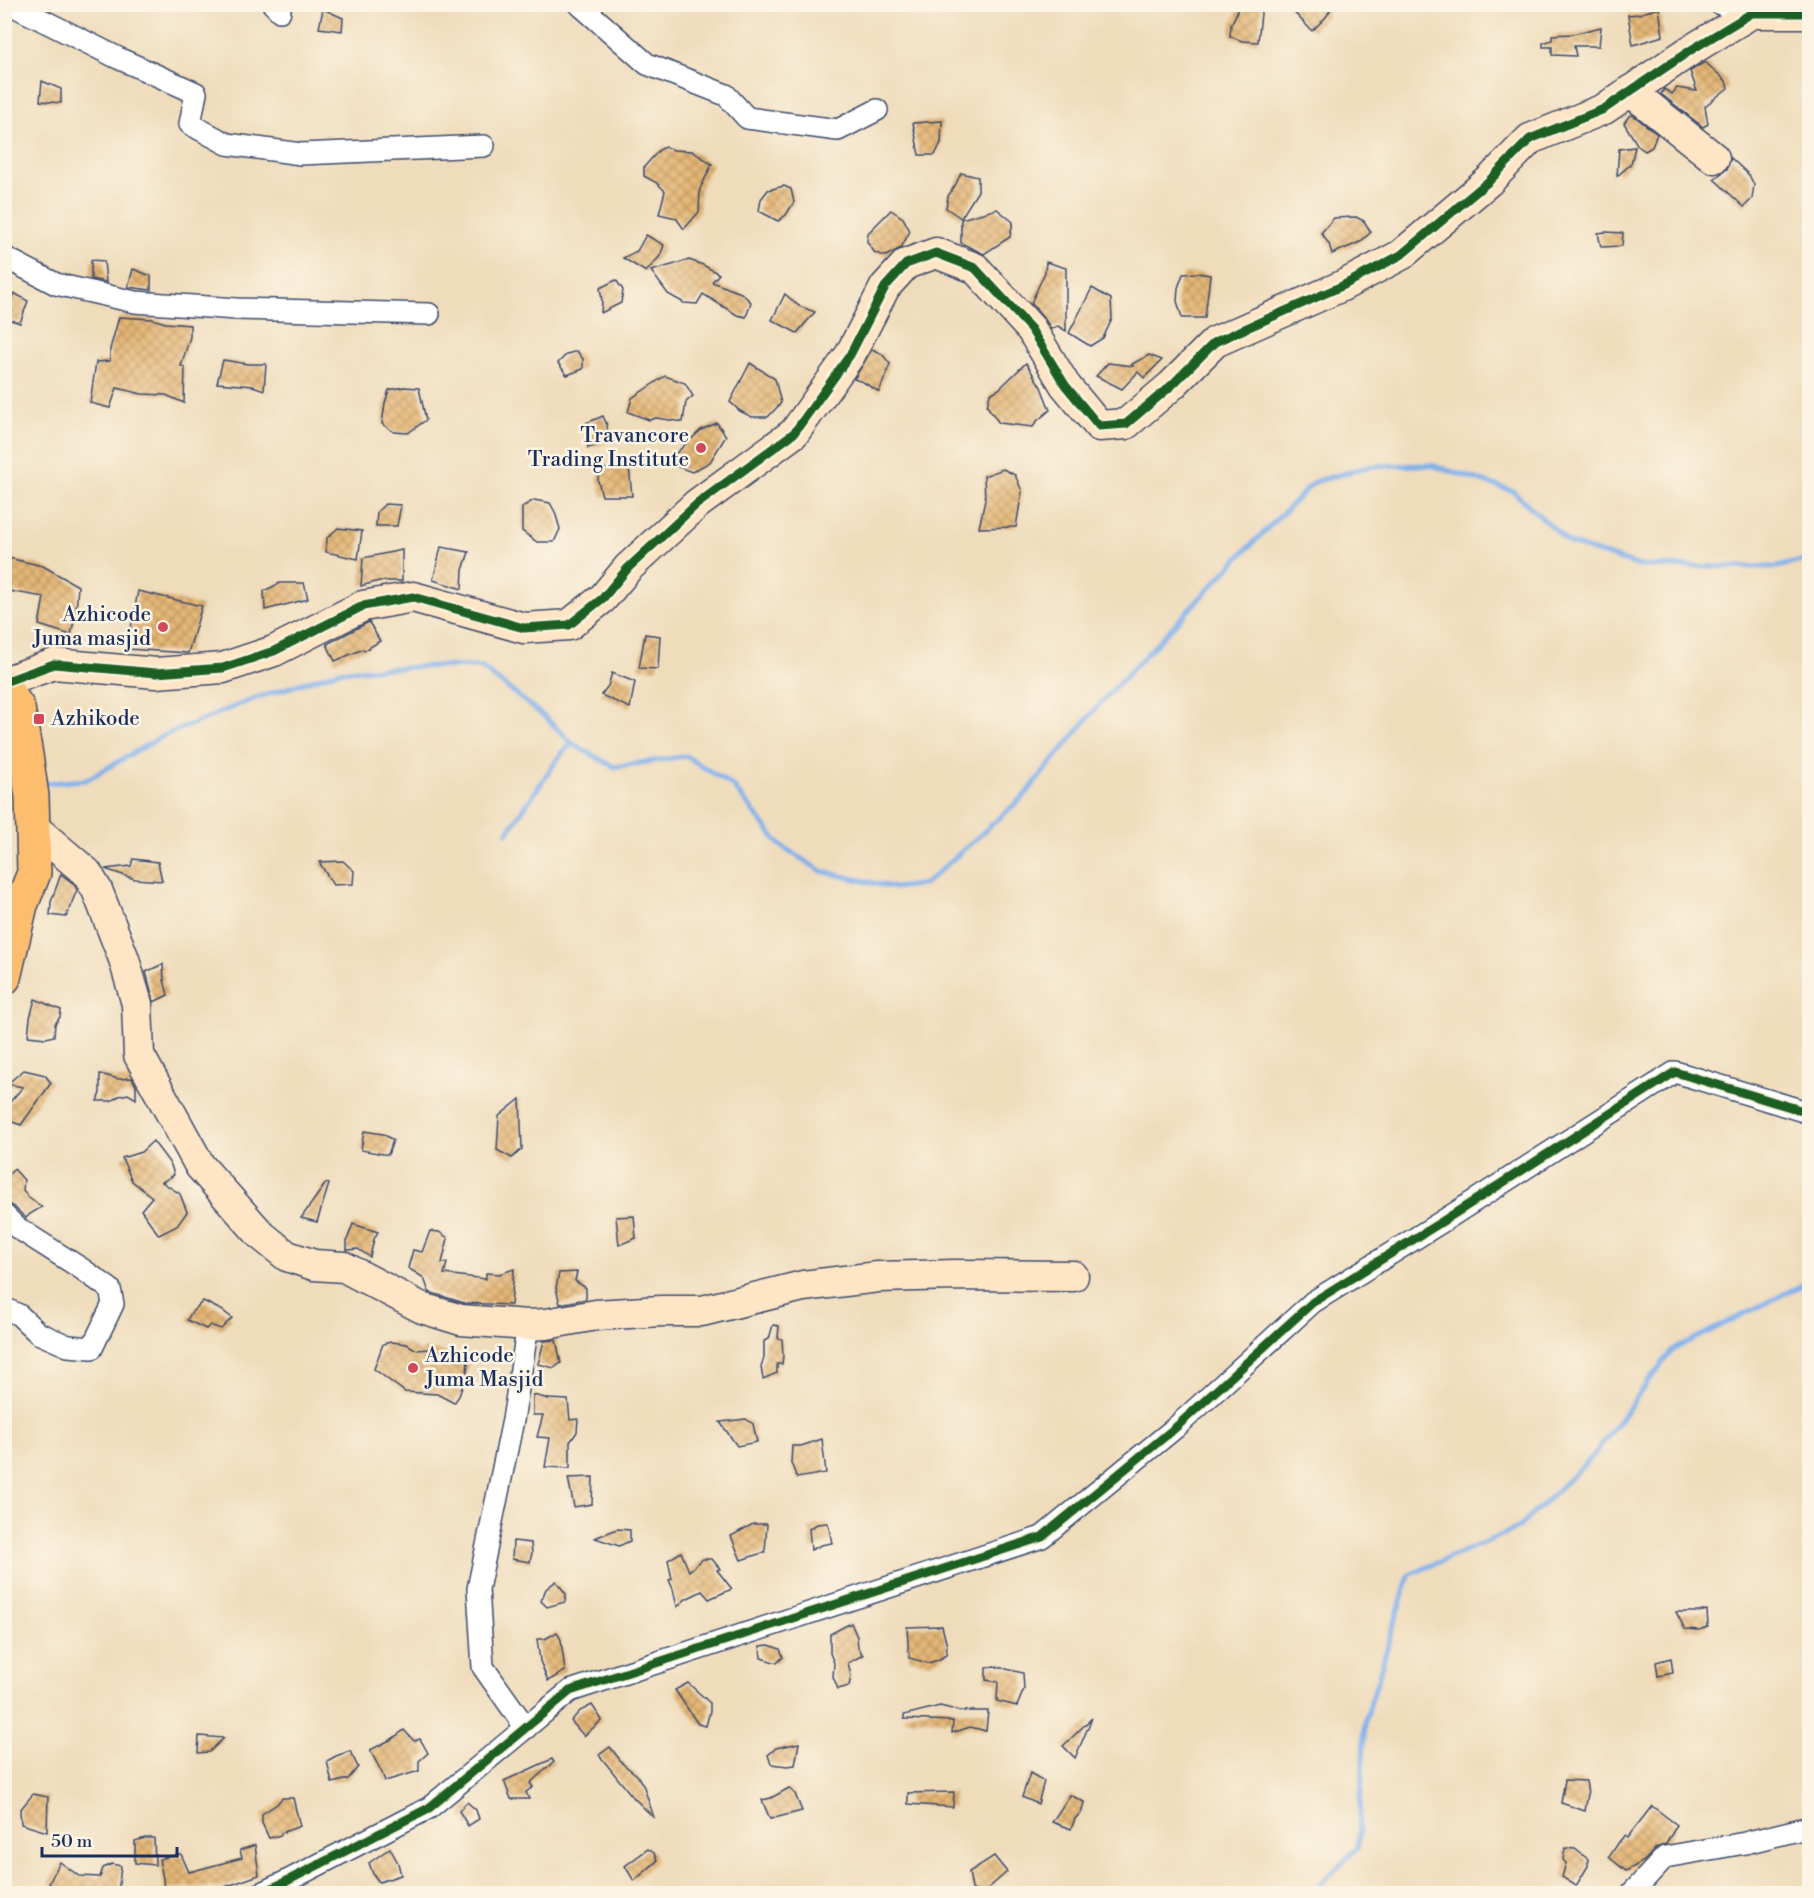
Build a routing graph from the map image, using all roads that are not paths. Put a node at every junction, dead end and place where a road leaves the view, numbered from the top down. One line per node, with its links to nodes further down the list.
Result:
1 (10, 4): 8 (street)
2 (579, 4): 7 (street)
3 (1720, 4): 4 (street)
4 (1752, 13): 5 (street); 6 (street)
5 (1809, 13)
6 (1630, 91): 9 (street); 12 (street)
7 (877, 110)
8 (484, 146)
9 (1713, 158)
10 (4, 257): 11 (street)
11 (429, 314)
12 (4, 682)
13 (4, 687): 14 (main road)
14 (33, 827): 15 (main road); 20 (street)
15 (4, 978)
16 (1809, 1113): 21 (street)
17 (4, 1215): 19 (street)
18 (1073, 1276): 20 (street)
19 (4, 1308)
20 (528, 1325): 21 (street)
21 (526, 1728): 23 (street)
22 (1809, 1827): 24 (street)
23 (259, 1893)
24 (1631, 1893)

